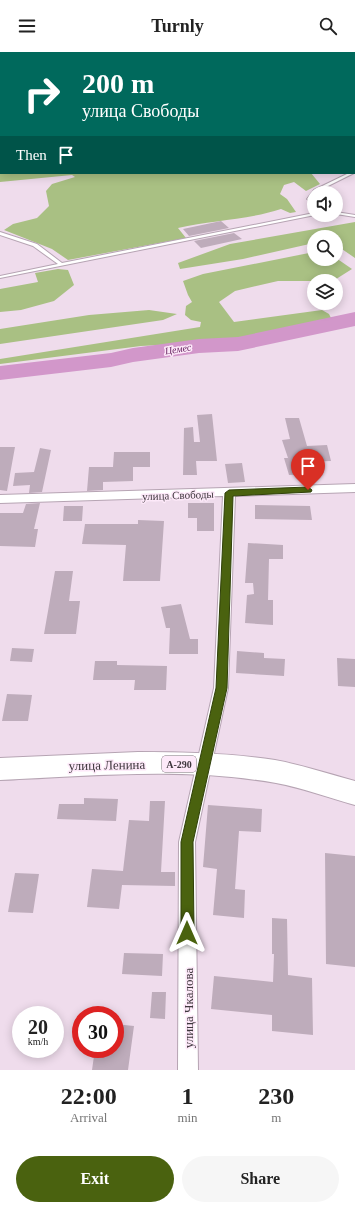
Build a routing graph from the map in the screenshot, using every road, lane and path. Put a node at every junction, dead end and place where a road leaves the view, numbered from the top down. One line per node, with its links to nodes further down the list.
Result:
1 (350, 174): 2 (lane)
2 (325, 186)
3 (343, 214): 5 (lane)
4 (307, 215): 7 (lane)
5 (355, 216)
6 (0, 233): 7 (lane)
7 (62, 265): 8 (lane)
8 (0, 277)
9 (355, 488): 10 (street, улица Свободы)
10 (229, 493): 11 (street, улица Свободы); 12 (street, улица Чкалова)
11 (0, 500)
12 (204, 764): 13 (highway, улица Ленина / А-290); 14 (highway, улица Ленина / А-290); 15 (street, улица Чкалова)
13 (0, 769)
14 (355, 793)
15 (188, 1070)

